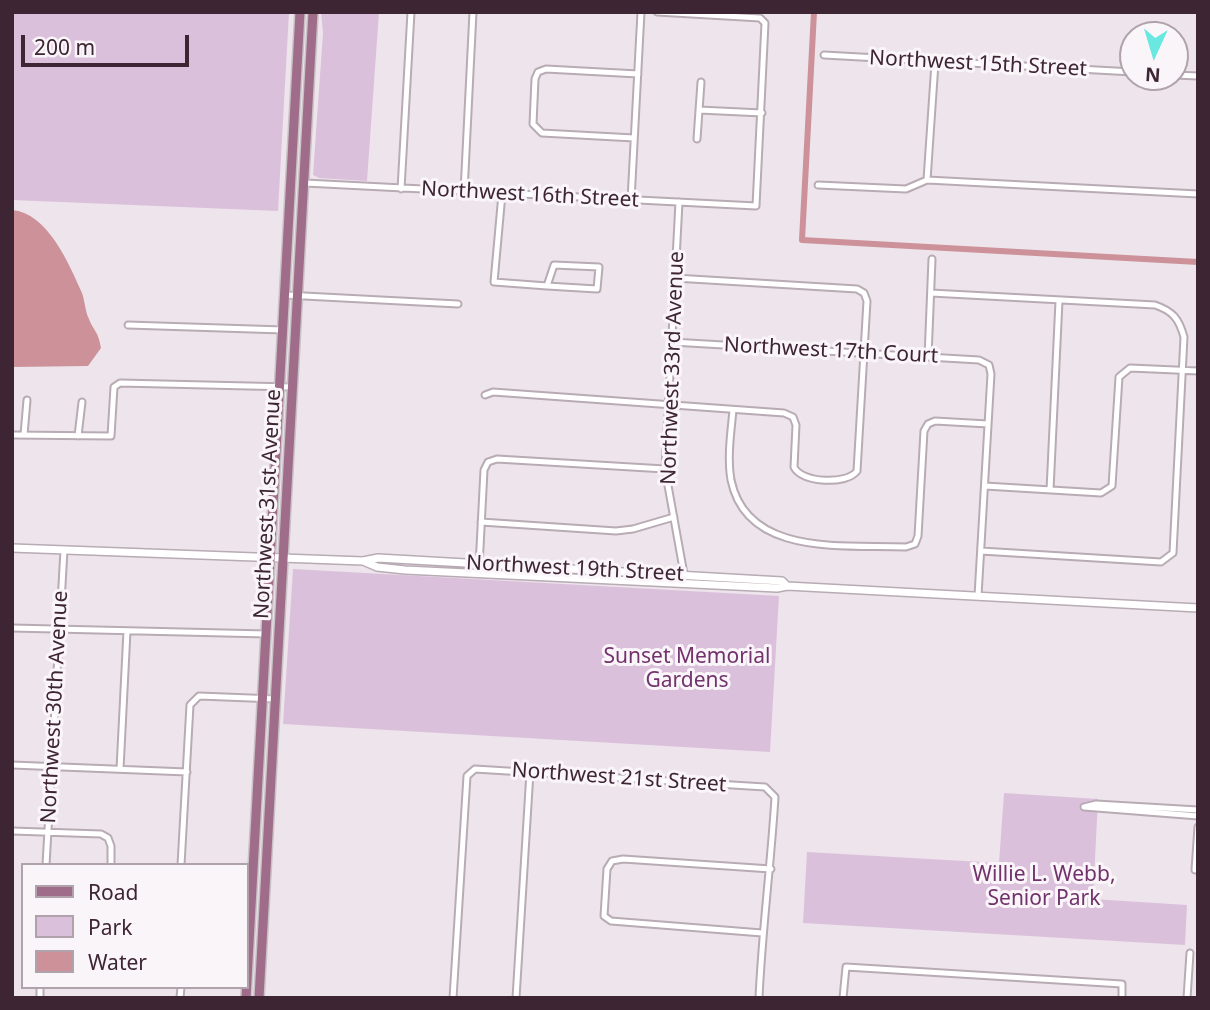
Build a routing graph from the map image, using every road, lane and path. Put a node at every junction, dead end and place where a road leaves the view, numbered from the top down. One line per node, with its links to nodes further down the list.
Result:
1 (300, 12): 16 (main road, Northwest 31st Avenue)
2 (313, 12): 18 (main road, Northwest 31st Avenue)
3 (411, 12): 20 (street)
4 (473, 12): 21 (street)
5 (641, 12): 10 (street)
6 (657, 12): 13 (street)
7 (824, 55): 8 (street, Northwest 15th Street)
8 (935, 62): 9 (street, Northwest 15th Street); 17 (street)
9 (1119, 71)
10 (638, 75): 14 (street); 14 (street)
11 (701, 82): 12 (street)
12 (699, 110): 13 (street); 15 (street)
13 (762, 113): 25 (street, Northwest 16th Street)
14 (634, 138): 24 (street)
15 (697, 139)
16 (293, 168): 18 (main road); 30 (main road, Northwest 31st Avenue)
17 (928, 180): 19 (street); 23 (street)
18 (305, 184): 20 (street, Northwest 16th Street); 31 (main road, Northwest 31st Avenue)
19 (818, 184)
20 (401, 188): 21 (street, Northwest 16th Street)
21 (464, 192): 22 (street, Northwest 16th Street)
22 (502, 194): 24 (street, Northwest 16th Street); 28 (street)
23 (1198, 194)
24 (631, 200): 25 (street, Northwest 16th Street)
25 (679, 202): 27 (street, Northwest 33rd Avenue)
26 (932, 259): 29 (street)
27 (675, 278): 36 (street, Northwest 33rd Avenue); 37 (street)
28 (547, 286): 28 (street)
29 (931, 293): 32 (street); 38 (street)
30 (285, 295): 31 (street); 35 (main road, Northwest 31st Avenue)
31 (297, 296): 33 (street); 42 (main road, Northwest 31st Avenue)
32 (1059, 301): 39 (street); 54 (street)
33 (458, 304)
34 (128, 325): 35 (street)
35 (282, 330): 41 (main road, Northwest 31st Avenue)
36 (672, 342): 37 (street, Northwest 17th Court); 46 (street, Northwest 33rd Avenue)
37 (864, 353): 38 (street, Northwest 17th Court); 47 (street)
38 (928, 357): 48 (street, Northwest 17th Court)
39 (1183, 370): 40 (street); 54 (street); 59 (street)
40 (1198, 371)
41 (279, 386): 42 (street); 51 (street); 60 (main road, Northwest 31st Avenue)
42 (292, 387): 61 (main road, Northwest 31st Avenue)
43 (485, 395): 46 (street)
44 (27, 400): 50 (street)
45 (82, 402): 51 (street)
46 (668, 406): 47 (street); 52 (street, Northwest 33rd Avenue)
47 (733, 410): 48 (street)
48 (988, 424): 53 (street)
49 (12, 435): 50 (street)
50 (24, 435): 51 (street)
51 (78, 436)
52 (665, 469): 55 (street, Northwest 33rd Avenue); 56 (street)
53 (985, 486): 54 (street); 59 (street)
54 (1050, 490)
55 (674, 517): 56 (street); 65 (street, Northwest 33rd Avenue)
56 (481, 522): 63 (street)
57 (12, 548): 58 (street, Northwest 19th Street)
58 (64, 550): 60 (street, Northwest 19th Street); 70 (street, Northwest 30th Avenue)
59 (981, 551): 67 (street)
60 (271, 556): 61 (street, Northwest 19th Street); 72 (main road, Northwest 31st Avenue)
61 (283, 556): 62 (street, Northwest 19th Street); 74 (main road, Northwest 31st Avenue)
62 (363, 561): 63 (street, Northwest 19th Street); 64 (street, Northwest 19th Street)
63 (480, 565): 64 (street); 65 (street, Northwest 19th Street)
64 (479, 574): 66 (street, Northwest 19th Street)
65 (684, 574): 66 (street, Northwest 19th Street)
66 (787, 586): 67 (street, Northwest 19th Street)
67 (978, 596): 68 (street, Northwest 19th Street)
68 (1198, 608)
69 (12, 628): 70 (street)
70 (60, 629): 71 (street); 76 (street, Northwest 30th Avenue)
71 (127, 631): 72 (street); 77 (street)
72 (267, 634): 73 (main road, Northwest 31st Avenue)
73 (264, 698): 74 (street); 78 (street); 92 (main road, Northwest 31st Avenue)
74 (276, 699): 95 (main road, Northwest 31st Avenue)
75 (12, 765): 76 (street)
76 (53, 768): 77 (street); 84 (street, Northwest 30th Avenue)
77 (120, 769): 78 (street)
78 (187, 772): 87 (street)
79 (530, 772): 88 (street, Northwest 21st Street); 96 (street, Northwest 21st Street); 97 (street)
80 (1198, 810): 81 (street)
81 (1198, 816)
82 (1198, 827): 89 (street)
83 (12, 831): 84 (street)
84 (48, 832): 85 (street, Northwest 30th Avenue); 86 (street)
85 (46, 863)
86 (111, 863)
87 (181, 863)
88 (771, 869): 90 (street); 90 (street)
89 (1195, 870)
90 (762, 933): 98 (street)
91 (1189, 953): 93 (street)
92 (248, 965)
93 (1188, 985): 94 (street); 101 (street)
94 (1198, 985)
95 (259, 998)
96 (453, 998)
97 (516, 998)
98 (758, 998)
99 (843, 998): 100 (street)
100 (1122, 998)
101 (1187, 998)

